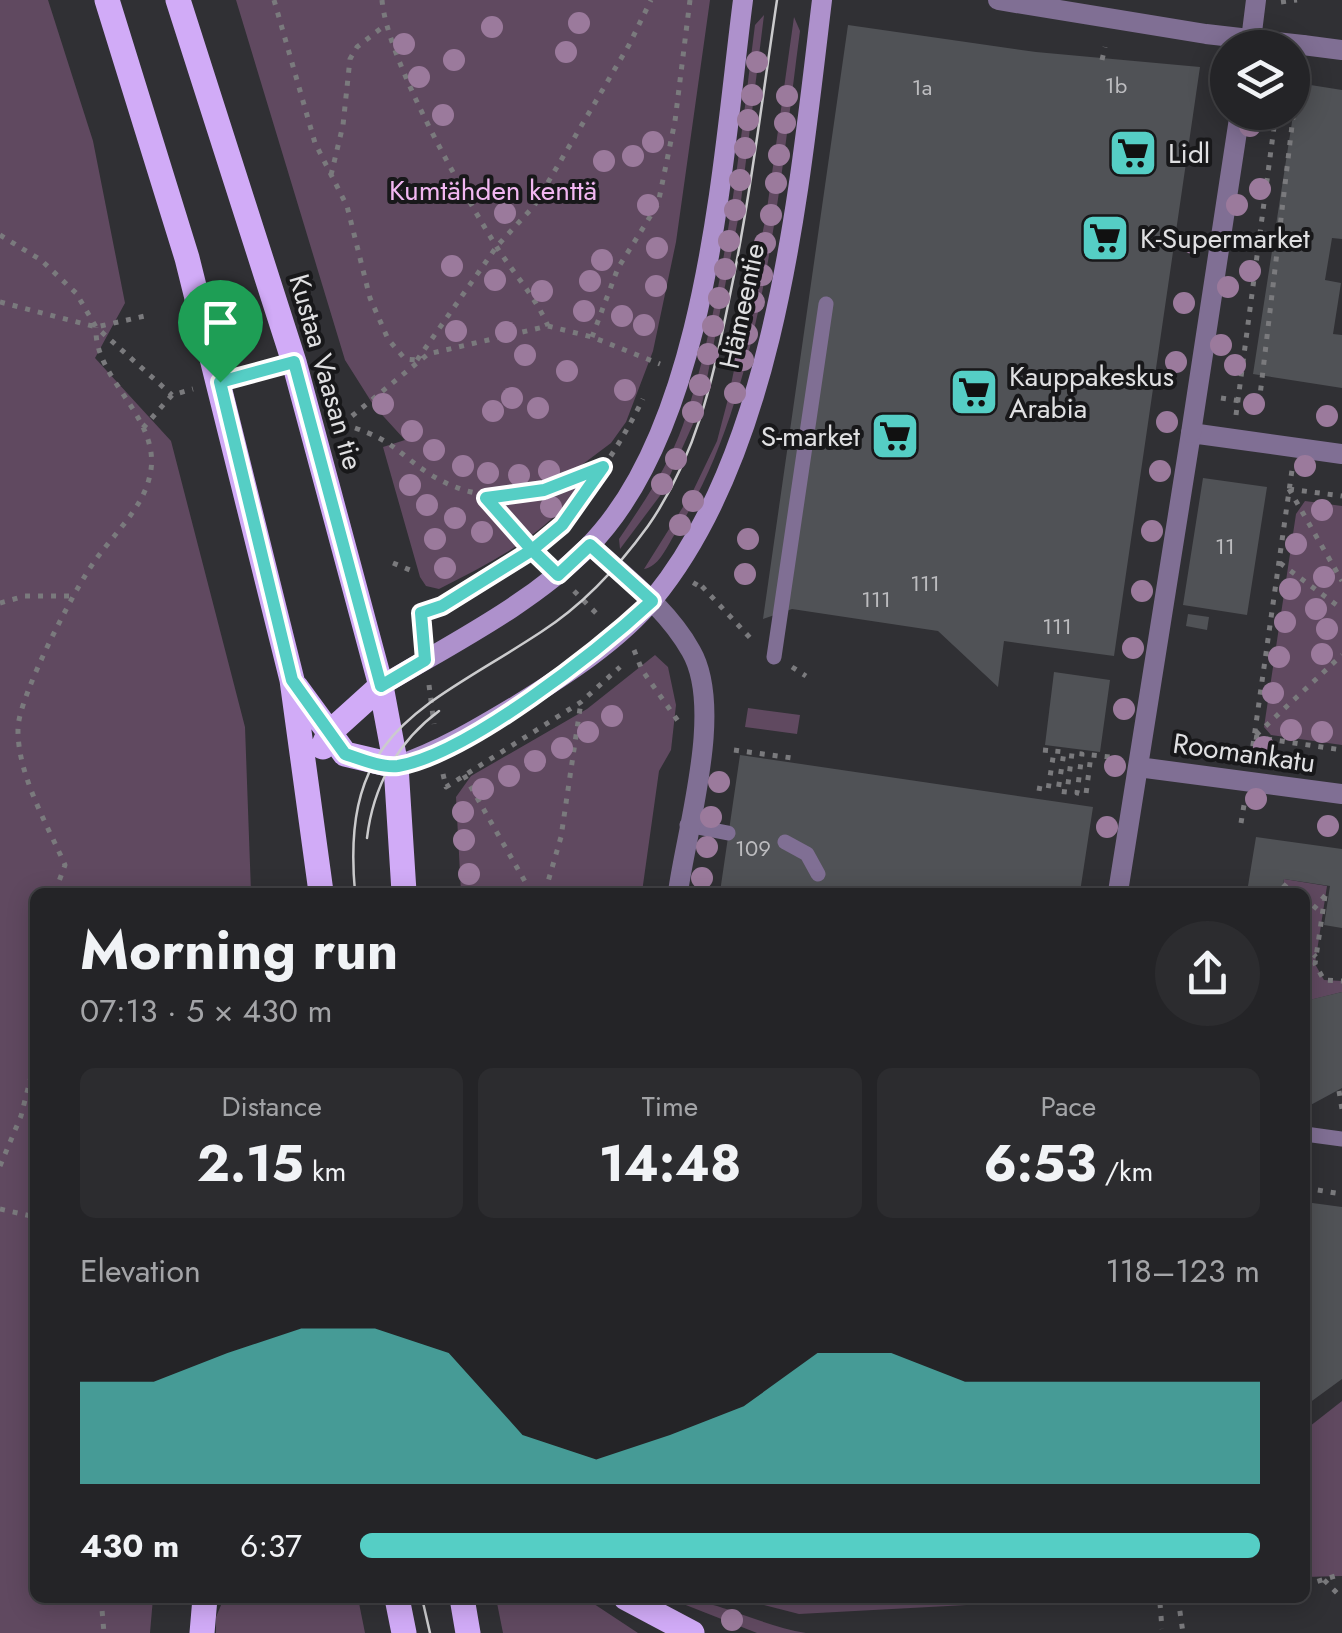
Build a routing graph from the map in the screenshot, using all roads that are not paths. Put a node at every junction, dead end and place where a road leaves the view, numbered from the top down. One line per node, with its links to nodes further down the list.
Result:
1 (108, 0): 18 (main road)
2 (178, 0): 19 (main road, Kustaa Vaasan tie)
3 (743, 0): 15 (main road, Hämeentie)
4 (822, 0): 16 (main road, Hämeentie)
5 (998, 0): 8 (street)
6 (1256, 0): 7 (street)
7 (1252, 30)
8 (1210, 37)
9 (1310, 45): 10 (street)
10 (1342, 50)
11 (1237, 130): 13 (street)
12 (826, 304): 17 (lane)
13 (1192, 432): 14 (street); 22 (street)
14 (1342, 454)
15 (590, 545): 16 (street); 19 (main road, Hämeentie)
16 (652, 601): 21 (main road, Hämeentie); 25 (street)
17 (774, 657)
18 (292, 680): 20 (main road); 23 (main road)
19 (381, 686): 20 (main road); 21 (main road, Kustaa Vaasan tie)
20 (329, 733): 21 (main road); 23 (main road)
21 (396, 766): 30 (main road)
22 (1138, 767): 24 (street, Roomankatu); 32 (street)
23 (310, 792): 29 (main road)
24 (1342, 794)
25 (687, 825): 26 (lane); 31 (street)
26 (728, 834)
27 (785, 842): 28 (lane)
28 (818, 874)
29 (322, 888)
30 (404, 888)
31 (679, 888)
32 (1119, 888)
33 (1310, 1135): 34 (lane)
34 (1342, 1140)
35 (205, 1603): 39 (main road)
36 (398, 1603): 40 (main road)
37 (463, 1603): 41 (main road)
38 (635, 1603): 42 (main road)
39 (202, 1633)
40 (404, 1633)
41 (468, 1633)
42 (692, 1633)

